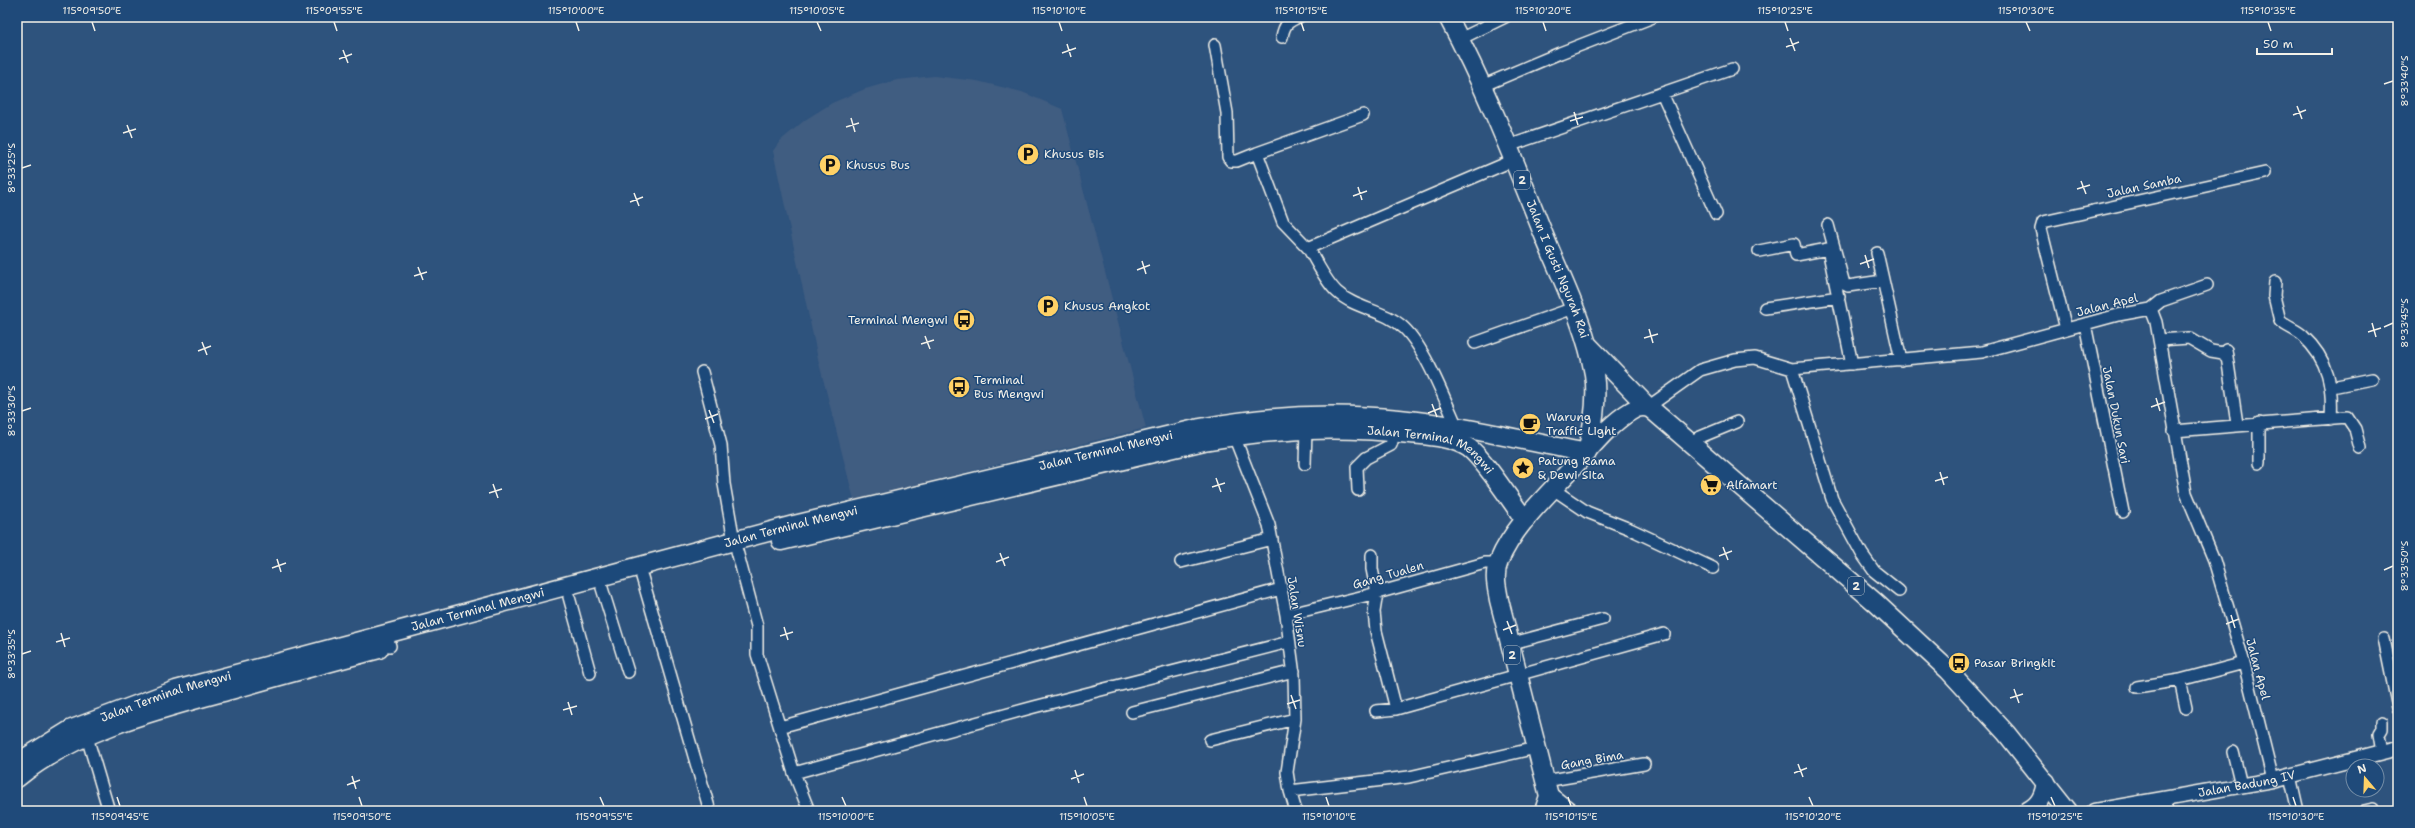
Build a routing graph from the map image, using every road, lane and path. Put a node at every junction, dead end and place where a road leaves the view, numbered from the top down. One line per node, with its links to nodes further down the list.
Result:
1 (1299, 17): 5 (street)
2 (1448, 17): 6 (highway, Jalan I Gusti Ngurah Rai / 2)
3 (1505, 17): 6 (street)
4 (1653, 17): 9 (street)
5 (1282, 37)
6 (1460, 39): 9 (highway, Jalan I Gusti Ngurah Rai / 2)
7 (1215, 45): 12 (street)
8 (1732, 69): 10 (street)
9 (1482, 86): 13 (highway, Jalan I Gusti Ngurah Rai / 2)
10 (1662, 93): 13 (street); 15 (street)
11 (1363, 115): 12 (street)
12 (1257, 153): 17 (street)
13 (1511, 153): 17 (street); 24 (highway, Jalan I Gusti Ngurah Rai / 2)
14 (2265, 173): 28 (street, Jalan Samba)
15 (1716, 214)
16 (1828, 225): 20 (street)
17 (1308, 248): 44 (street)
18 (1758, 251): 23 (street)
19 (1877, 253): 20 (street)
20 (1882, 281): 32 (street)
21 (2275, 282): 37 (street)
22 (2207, 285): 26 (street)
23 (1839, 297): 25 (street); 33 (street)
24 (1574, 308): 30 (street); 31 (highway, Jalan I Gusti Ngurah Rai / 2)
25 (1765, 308)
26 (2151, 309): 27 (street, Jalan Apel); 29 (street, Jalan Apel)
27 (2085, 324): 28 (street, Jalan Apel); 55 (street, Jalan Dukun Sari)
28 (2066, 329): 32 (street, Jalan Apel)
29 (2159, 340): 42 (street); 47 (street, Jalan Apel)
30 (1475, 343)
31 (1589, 346): 38 (highway, 2); 50 (highway, 2)
32 (1901, 360): 33 (street, Jalan Apel)
33 (1852, 364): 34 (street, Jalan Apel)
34 (1792, 369): 38 (street, Jalan Apel); 66 (street)
35 (702, 372): 58 (street)
36 (2372, 379): 37 (street)
37 (2332, 386): 39 (street)
38 (1648, 407): 48 (highway, 2); 50 (highway)
39 (2326, 419): 41 (street); 49 (street)
40 (1737, 422): 48 (street)
41 (2259, 423): 42 (street); 51 (street)
42 (2237, 424): 47 (street)
43 (1396, 425): 44 (highway, Jalan Terminal Mengwi); 45 (highway, Jalan Terminal Mengwi); 46 (highway, Jalan Terminal Mengwi); 54 (street); 56 (highway, Jalan Terminal Mengwi)
44 (1457, 427): 50 (highway, Jalan Terminal Mengwi)
45 (1231, 429): 46 (highway, Jalan Terminal Mengwi); 57 (street, Jalan Wisnu); 58 (highway, Jalan Terminal Mengwi)
46 (1306, 429): 52 (street)
47 (2174, 431): 76 (street, Jalan Apel)
48 (1688, 442): 103 (highway, 2)
49 (2360, 448)
50 (1587, 453): 53 (highway, 2)
51 (2259, 463)
52 (1305, 464)
53 (1553, 489): 56 (highway, 2); 62 (street)
54 (1358, 490)
55 (2123, 512)
56 (1525, 520): 61 (highway, 2)
57 (1272, 539): 60 (street); 65 (street, Jalan Wisnu)
58 (735, 546): 63 (highway, Jalan Terminal Mengwi); 73 (highway, Jalan Terminal Mengwi); 90 (street)
59 (1372, 555): 67 (street)
60 (1181, 562)
61 (1498, 563): 67 (street, Gang Tualen); 75 (highway, 2)
62 (1713, 568)
63 (642, 577): 64 (highway, Jalan Terminal Mengwi); 109 (street)
64 (602, 588): 68 (highway, Jalan Terminal Mengwi); 78 (street)
65 (1281, 589): 69 (street, Jalan Wisnu); 90 (street)
66 (1899, 591)
67 (1377, 593): 69 (street, Gang Tualen); 85 (street)
68 (569, 597): 73 (highway, Jalan Terminal Mengwi); 79 (street)
69 (1286, 615): 74 (street, Jalan Wisnu)
70 (1603, 619): 75 (street)
71 (1664, 634): 80 (street)
72 (2384, 639): 84 (street)
73 (388, 640): 91 (highway, Jalan Terminal Mengwi); 97 (highway, Jalan Terminal Mengwi)
74 (1289, 642): 77 (street, Jalan Wisnu); 99 (street)
75 (1509, 644): 80 (highway, 2)
76 (2244, 663): 81 (street); 102 (street, Jalan Apel)
77 (1294, 671): 87 (street); 88 (street, Jalan Wisnu)
78 (628, 672)
79 (590, 673)
80 (1517, 676): 85 (street); 93 (highway, 2)
81 (2180, 680): 82 (street); 83 (street)
82 (2137, 687)
83 (2186, 708)
84 (2398, 708)
85 (1396, 709): 86 (street)
86 (1376, 711)
87 (1132, 712)
88 (1295, 719): 92 (street); 105 (street, Jalan Wisnu)
89 (2382, 722): 96 (street)
90 (780, 727): 99 (street)
91 (87, 737): 101 (highway, Jalan Terminal Mengwi); 108 (street)
92 (1210, 740)
93 (1539, 743): 105 (street); 106 (highway, 2)
94 (2398, 748): 96 (street, Jalan Badung IV)
95 (2233, 752): 104 (street)
96 (2382, 752): 100 (street, Jalan Badung IV)
97 (17, 763)
98 (1644, 764): 106 (street, Gang Bima)
99 (794, 773): 110 (street)
100 (2290, 776): 102 (street, Jalan Badung IV); 116 (street)
101 (17, 778)
102 (2273, 780): 104 (street, Jalan Badung IV)
103 (2046, 782): 113 (highway); 114 (highway)
104 (2241, 785): 107 (street, Jalan Badung IV)
105 (1290, 791): 111 (street, Jalan Wisnu)
106 (1546, 796): 112 (highway)
107 (2165, 805): 115 (street, Jalan Badung IV)
108 (109, 811)
109 (710, 811)
110 (809, 811)
111 (1296, 811)
112 (1568, 811)
113 (2028, 811)
114 (2068, 811)
115 (2094, 811)
116 (2298, 811)

